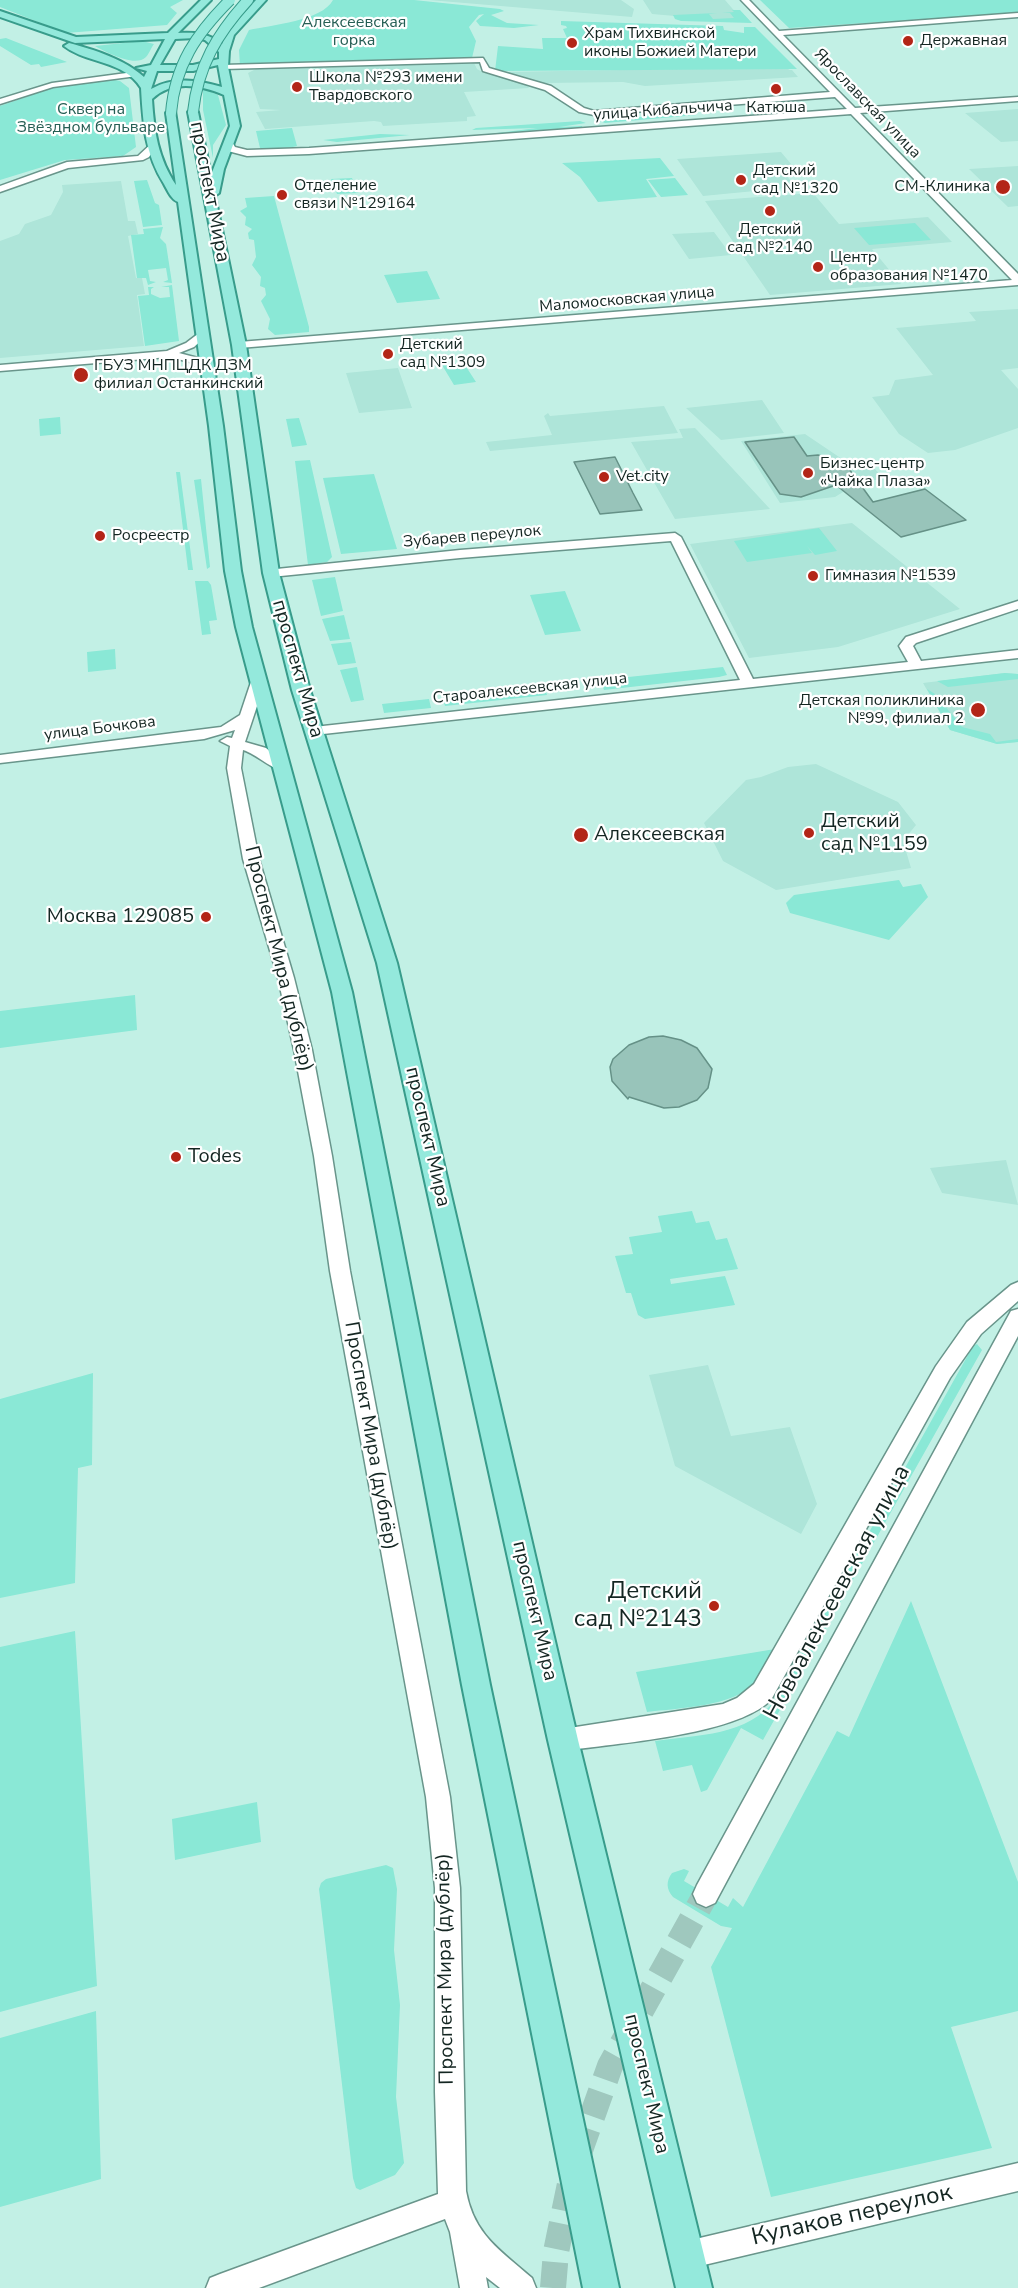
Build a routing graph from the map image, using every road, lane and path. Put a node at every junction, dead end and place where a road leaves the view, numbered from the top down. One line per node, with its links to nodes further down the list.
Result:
1 (206, 0): 6 (main road)
2 (230, 0): 30 (main road, проспект Мира, bridge)
3 (248, 0): 29 (main road, проспект Мира, bridge)
4 (261, 0): 7 (main road)
5 (744, 0): 10 (street, Ярославская улица)
6 (197, 9): 7 (main road); 11 (main road)
7 (249, 13): 13 (main road)
8 (1018, 15): 10 (street)
9 (1, 19): 11 (main road); 14 (main road)
10 (776, 33): 20 (street, Ярославская улица)
11 (171, 35): 12 (main road); 13 (main road)
12 (162, 51): 15 (main road); 16 (main road)
13 (223, 60): 15 (main road); 16 (main road); 19 (main road); 20 (street)
14 (118, 65): 16 (main road); 17 (main road)
15 (178, 69): 16 (main road)
16 (152, 71): 17 (main road); 18 (main road)
17 (134, 74): 18 (main road); 22 (street)
18 (147, 92): 19 (main road); 25 (main road)
19 (230, 94): 24 (main road)
20 (837, 94): 23 (street, Ярославская улица)
21 (1018, 99): 23 (street, улица Кибальчича)
22 (0, 102)
23 (854, 111): 26 (street, улица Кибальчича); 31 (street, Ярославская улица)
24 (228, 142): 26 (street, улица Кибальчича); 27 (main road)
25 (153, 145): 28 (street); 30 (main road)
26 (309, 151): 27 (street, улица Кибальчича)
27 (218, 169): 29 (main road)
28 (0, 189)
29 (211, 200): 33 (main road, проспект Мира)
30 (183, 205): 32 (main road, проспект Мира)
31 (1018, 281): 33 (street, Маломосковская улица)
32 (203, 333): 34 (street); 36 (main road, проспект Мира)
33 (239, 345): 37 (main road, проспект Мира)
34 (169, 354): 35 (street); 36 (street)
35 (0, 368)
36 (210, 379): 41 (main road, проспект Мира)
37 (271, 573): 42 (street, Зубарев переулок); 44 (main road, проспект Мира)
38 (1018, 605): 40 (street)
39 (1018, 654): 40 (street, Староалексеевская улица)
40 (916, 666): 42 (street, Староалексеевская улица)
41 (258, 682): 43 (street, Проспект Мира (дублёр)); 48 (main road, проспект Мира)
42 (749, 684): 44 (street, Староалексеевская улица)
43 (246, 717): 45 (street, улица Бочкова); 46 (street, Проспект Мира (дублёр))
44 (314, 731): 51 (main road, проспект Мира)
45 (204, 735): 46 (street, улица Бочкова); 47 (street, улица Бочкова)
46 (237, 743): 48 (street, улица Бочкова); 54 (street, Проспект Мира (дублёр))
47 (0, 759)
48 (281, 767): 60 (main road, проспект Мира)
49 (1018, 1290): 51 (street)
50 (1018, 1317): 52 (street, Новоалексеевская улица)
51 (563, 1740): 56 (main road, проспект Мира)
52 (706, 1894)
53 (1018, 2177): 56 (street, Кулаков переулок)
54 (454, 2202): 55 (street, Проспект Мира (дублёр)); 57 (street)
55 (464, 2231): 58 (street); 59 (street)
56 (691, 2272)
57 (220, 2288)
58 (474, 2288)
59 (522, 2288)
60 (601, 2288)

